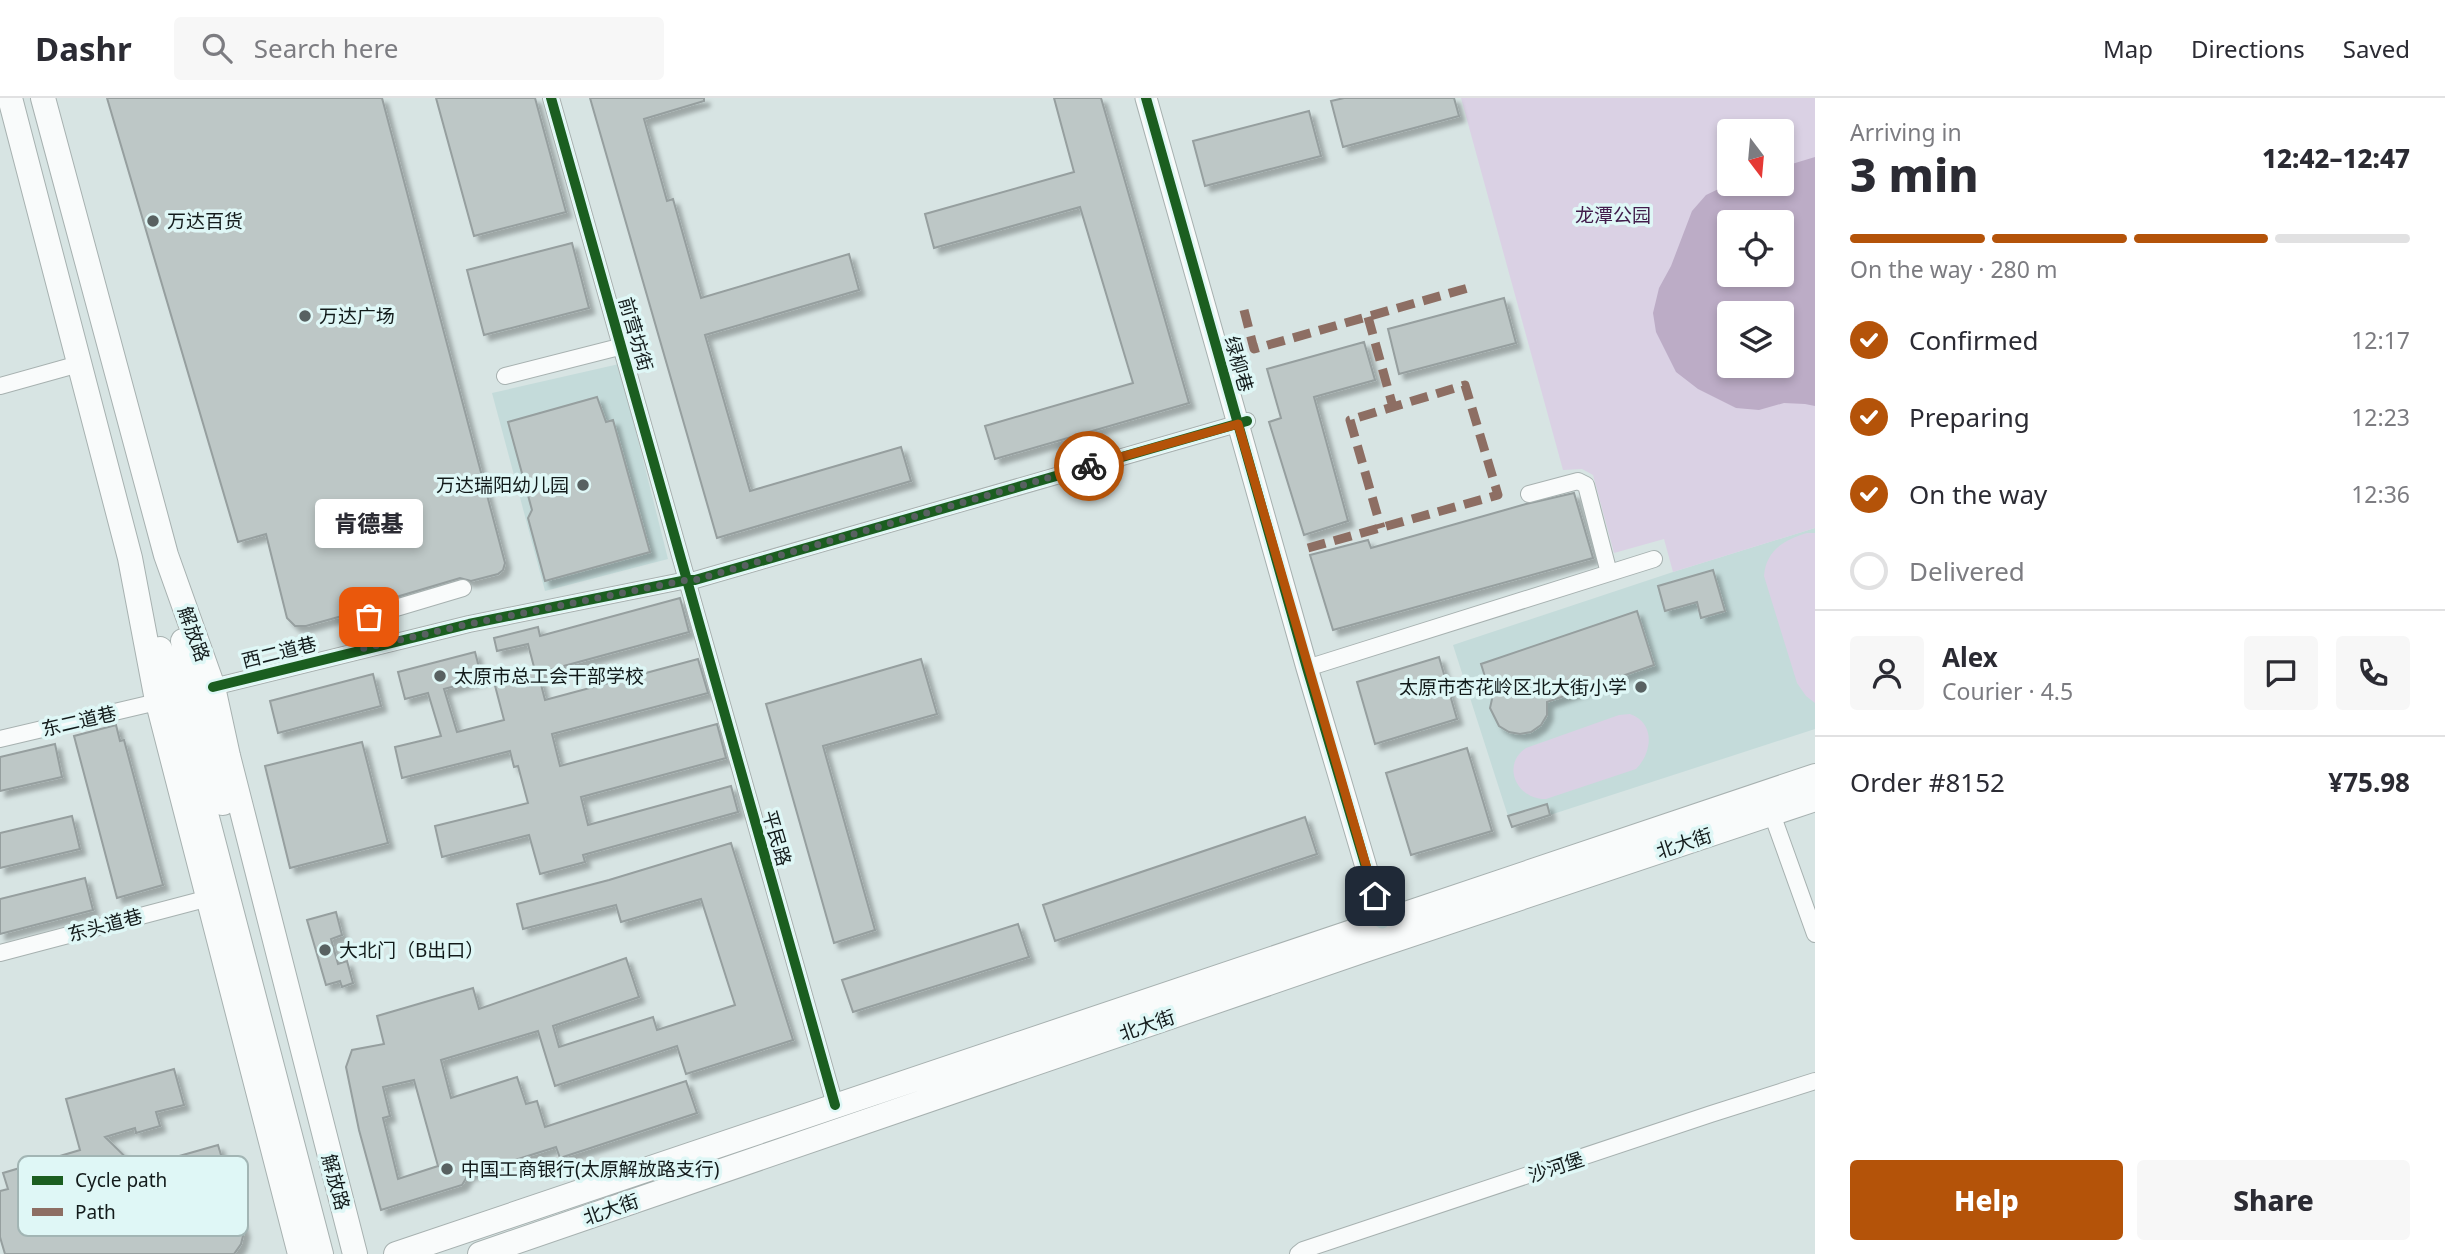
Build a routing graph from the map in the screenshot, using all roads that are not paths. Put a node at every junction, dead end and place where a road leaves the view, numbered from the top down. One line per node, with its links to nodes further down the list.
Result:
1 (10, 98): 8 (main road, 解放路)
2 (43, 98): 19 (main road, 解放路)
3 (551, 98): 7 (street, 前营坊街)
4 (559, 98): 7 (street, 前营坊街)
5 (1146, 98): 11 (street, 绿柳巷)
6 (1156, 98): 11 (street, 绿柳巷)
7 (624, 346): 9 (street); 15 (street, 前营坊街)
8 (79, 363): 10 (street); 19 (main road, 解放路)
9 (505, 376)
10 (0, 386)
11 (1242, 420): 15 (street, 西二道巷); 18 (street, 绿柳巷)
12 (1529, 494): 14 (street)
13 (1654, 559): 14 (street)
14 (1609, 573): 18 (street)
15 (692, 578): 17 (street, 西二道巷); 30 (street, 平民路)
16 (463, 588): 17 (street)
17 (361, 649): 19 (street, 西二道巷)
18 (1313, 666): 26 (street, 绿柳巷)
19 (179, 694): 20 (street, 东二道巷); 21 (street, 东二道巷); 25 (main road, 解放路); 32 (main road, 解放路); 33 (main road, 解放路); 34 (main road, 解放路)
20 (0, 731)
21 (0, 739)
22 (1815, 776): 26 (main road)
23 (1815, 799): 24 (main road, 北大街)
24 (1772, 814): 27 (street); 36 (main road, 北大街)
25 (209, 898): 28 (street, 东头道巷); 31 (main road, 解放路)
26 (1388, 919): 30 (main road)
27 (1815, 934)
28 (0, 953)
29 (1815, 1082): 37 (street, 沙河堡)
30 (839, 1104): 35 (main road)
31 (300, 1254)
32 (321, 1254)
33 (341, 1254)
34 (355, 1254)
35 (396, 1254)
36 (480, 1254)
37 (1298, 1254)

